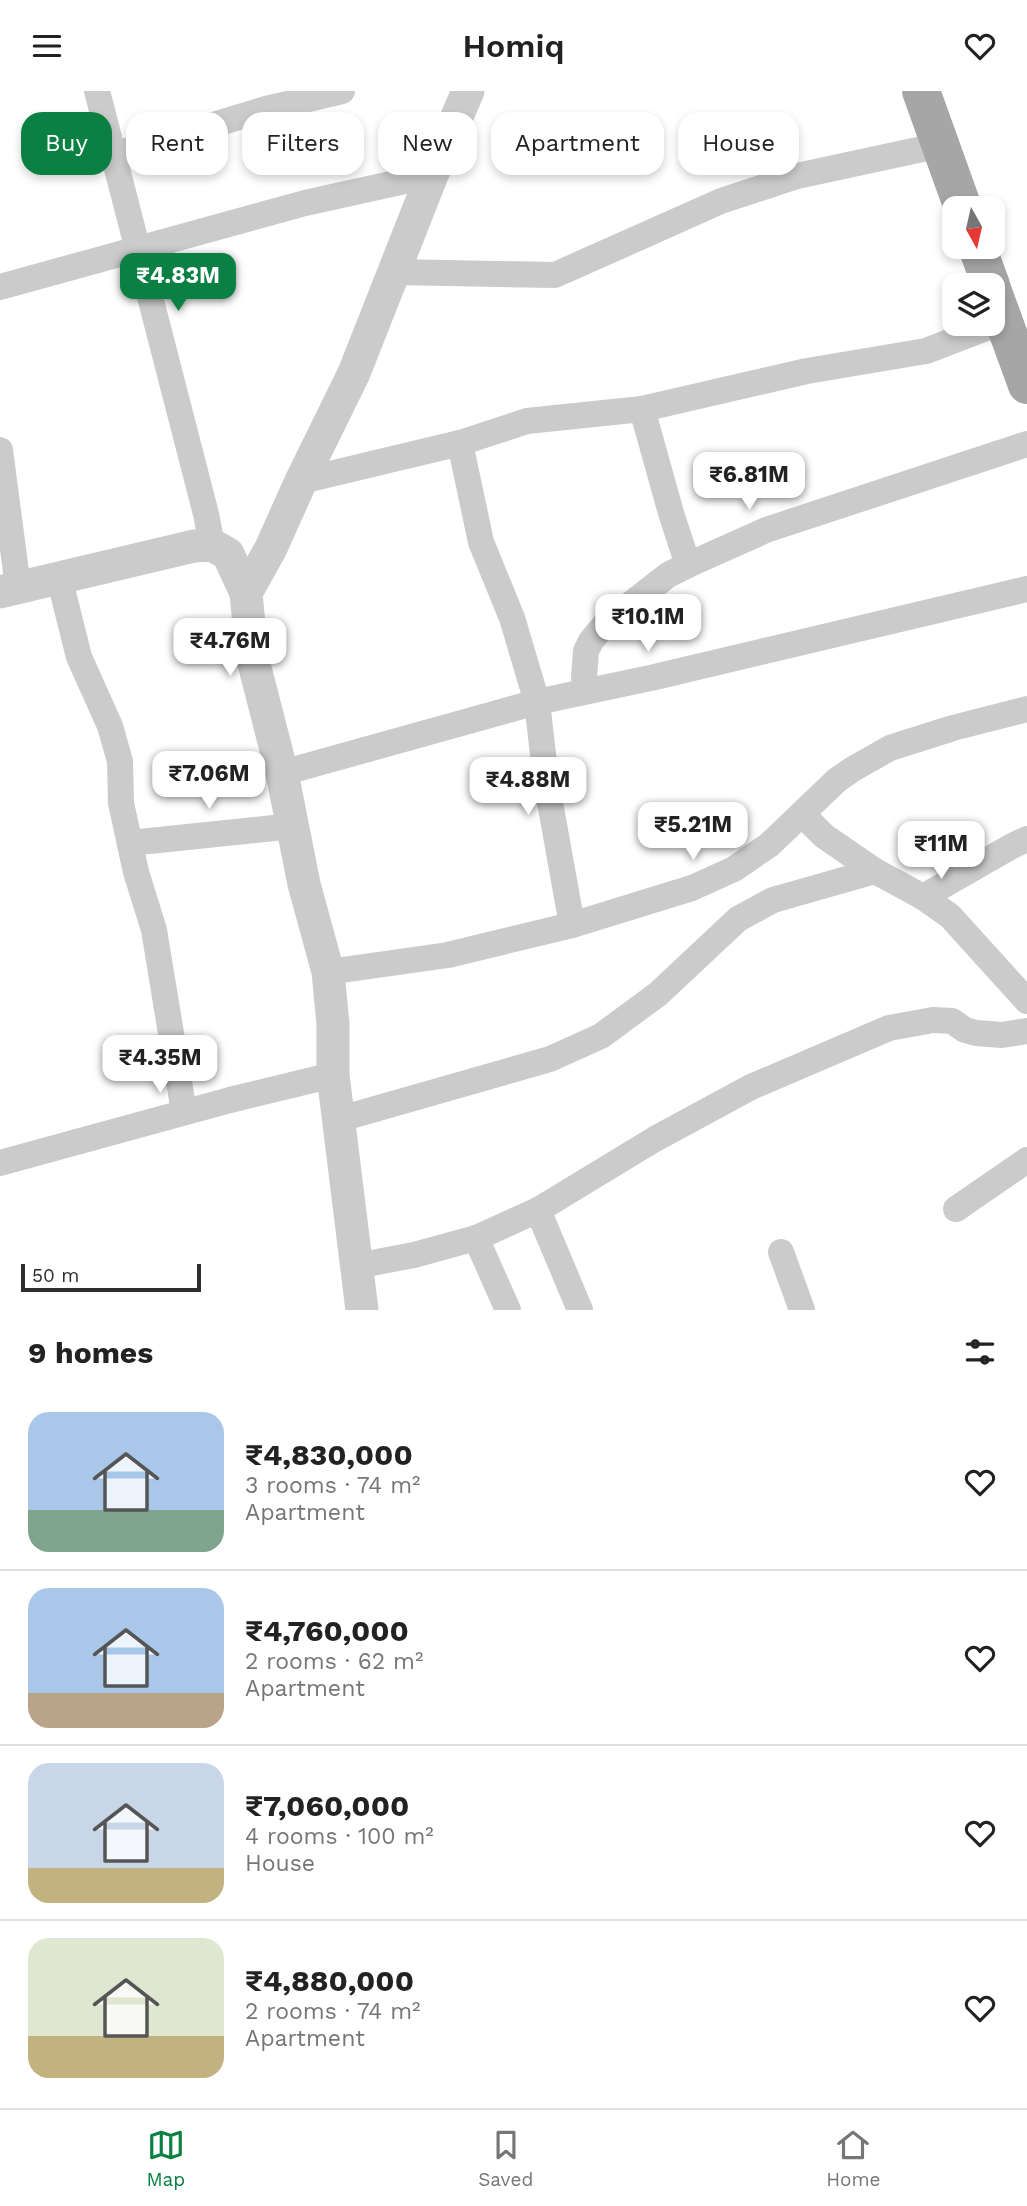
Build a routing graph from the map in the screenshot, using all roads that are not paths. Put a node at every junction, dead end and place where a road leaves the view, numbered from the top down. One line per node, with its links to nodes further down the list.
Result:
1 (97, 91): 8 (street)
2 (342, 91): 5 (street)
3 (468, 91): 6 (street)
4 (921, 91): 7 (main road)
5 (263, 100): 8 (street)
6 (459, 112)
7 (941, 145): 10 (main road); 12 (street)
8 (113, 155): 11 (street)
9 (432, 175): 11 (street); 12 (street)
10 (959, 196)
11 (137, 250): 13 (street); 22 (street)
12 (394, 272): 21 (street)
13 (0, 287)
14 (1005, 323): 16 (main road)
15 (946, 336): 17 (street)
16 (1027, 385)
17 (642, 409): 18 (street); 23 (street)
18 (460, 443): 21 (street); 29 (street)
19 (1027, 444): 23 (street)
20 (0, 450): 26 (street)
21 (301, 481): 27 (street)
22 (212, 545): 24 (street); 27 (street)
23 (688, 565): 28 (street)
24 (59, 577): 26 (street); 35 (street)
25 (1027, 589): 28 (street)
26 (9, 590)
27 (246, 593): 31 (street)
28 (587, 691): 29 (street)
29 (537, 702): 31 (street); 38 (street)
30 (1027, 709): 32 (street)
31 (282, 773): 33 (street)
32 (803, 815): 36 (street); 38 (street)
33 (293, 826): 35 (street); 39 (street)
34 (1027, 839): 37 (street)
35 (130, 843): 43 (street)
36 (875, 871): 37 (street); 44 (street)
37 (923, 897): 40 (street)
38 (572, 925): 39 (street)
39 (328, 972): 42 (street)
40 (1027, 1001)
41 (1027, 1031): 48 (street)
42 (333, 1075): 43 (street); 44 (street)
43 (184, 1112): 46 (street)
44 (340, 1119): 51 (street)
45 (1027, 1160): 47 (street)
46 (0, 1163)
47 (956, 1209)
48 (538, 1210): 49 (street); 54 (street)
49 (476, 1238): 51 (street); 53 (street)
50 (781, 1252): 55 (street)
51 (356, 1266): 52 (street)
52 (362, 1310)
53 (508, 1310)
54 (580, 1310)
55 (802, 1310)

